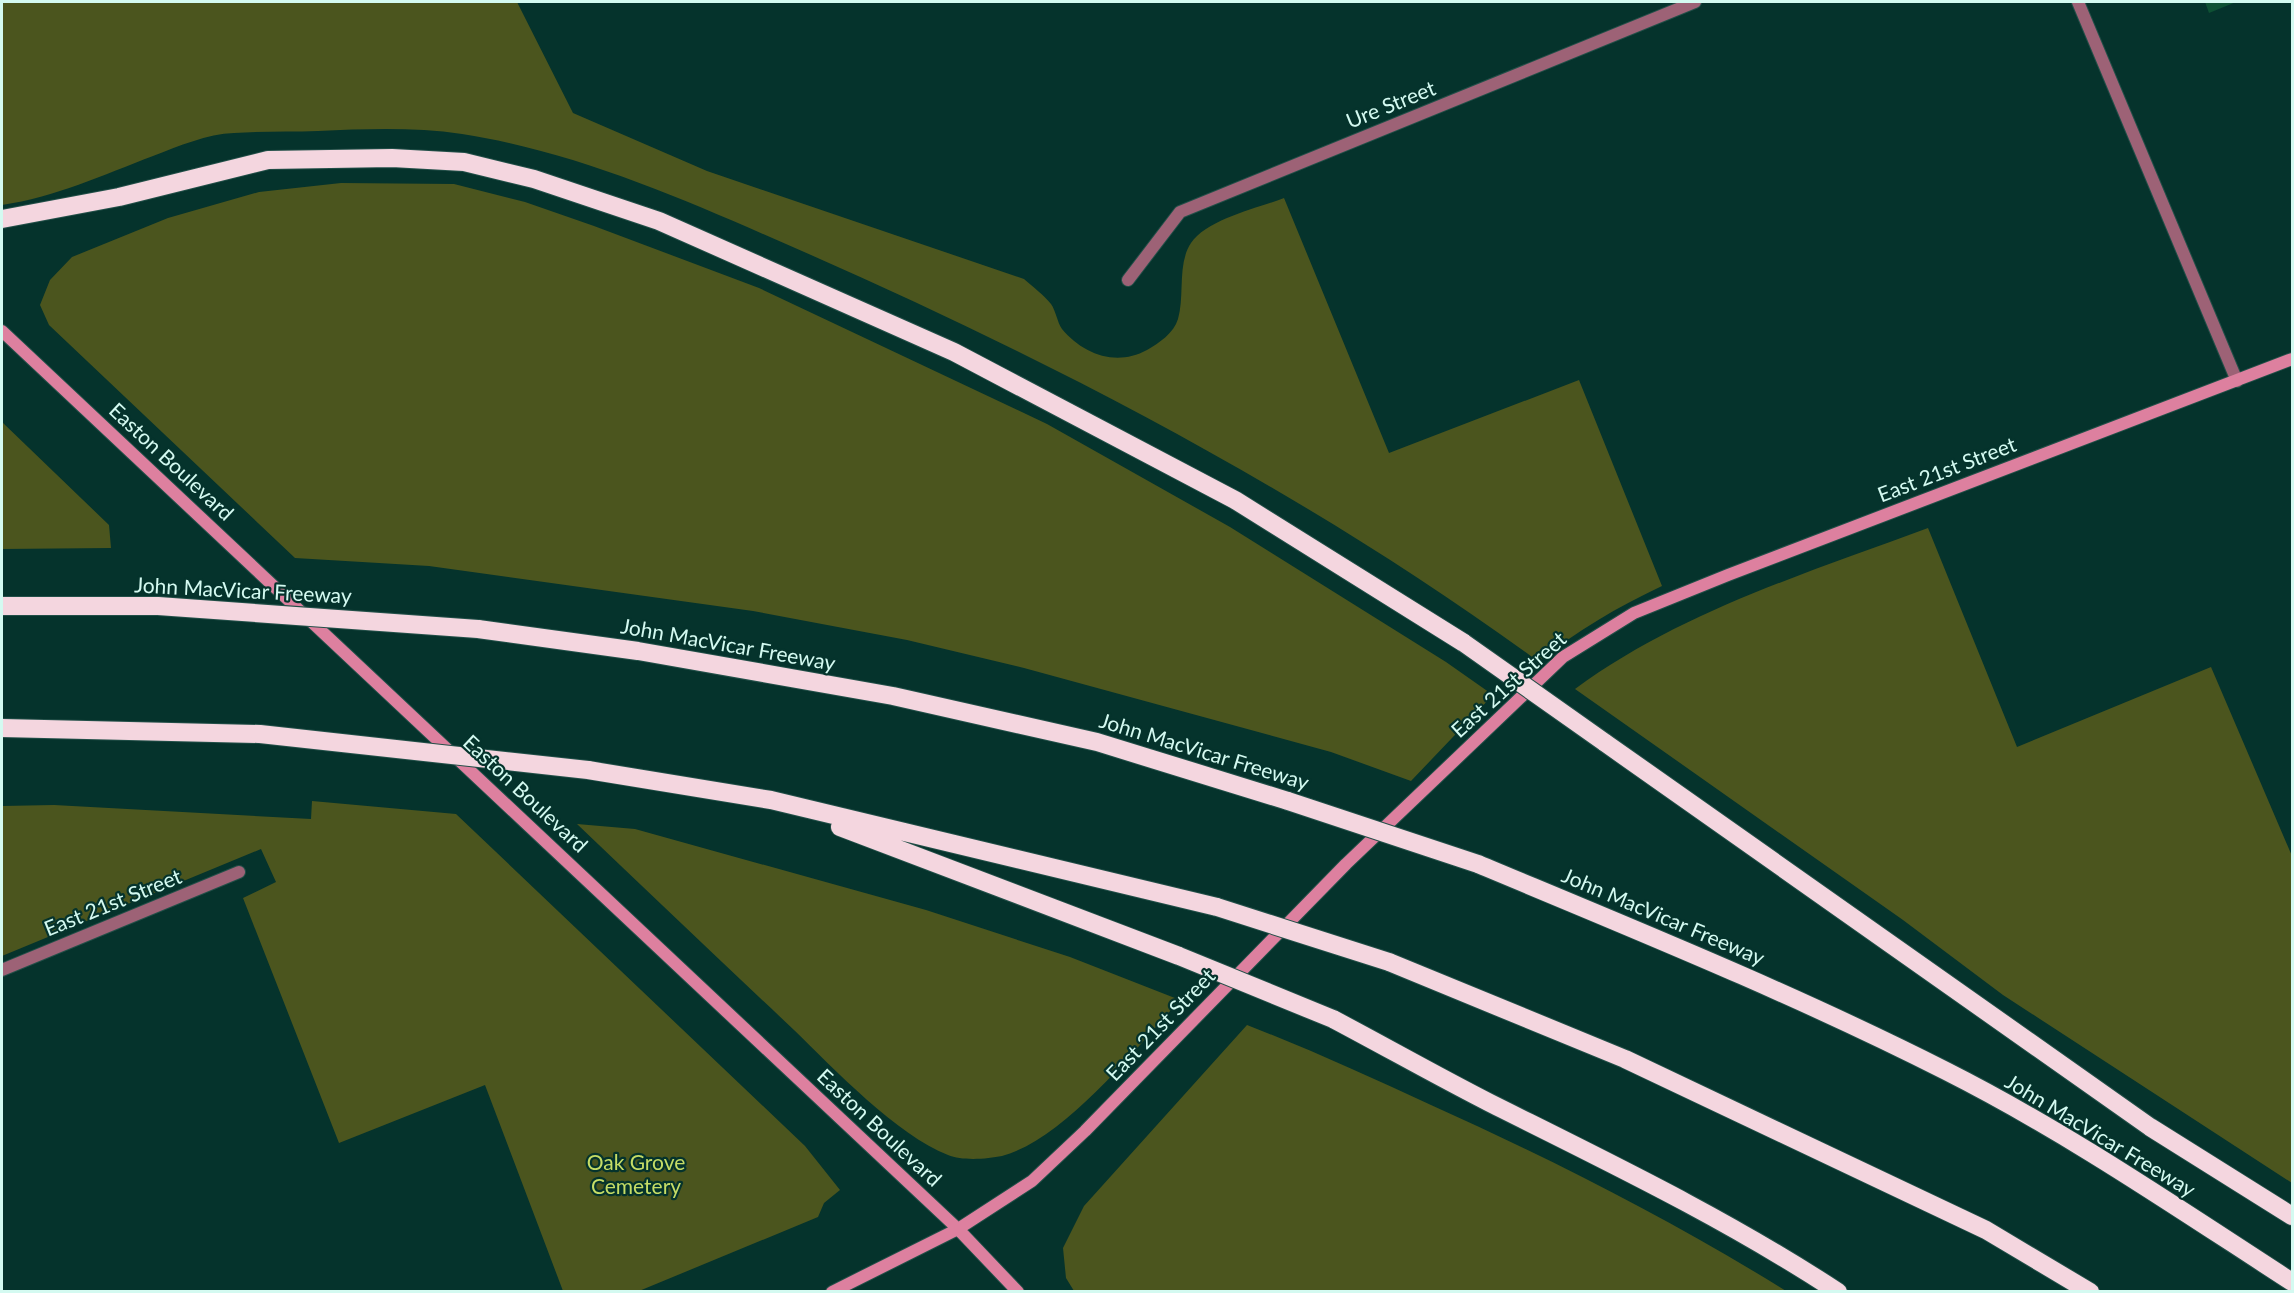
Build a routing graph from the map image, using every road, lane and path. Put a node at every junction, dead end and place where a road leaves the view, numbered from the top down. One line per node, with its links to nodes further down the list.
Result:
1 (1695, 2): 4 (street, Ure Street)
2 (2078, 2): 7 (street)
3 (2, 219): 13 (highway, bridge)
4 (1128, 280)
5 (2, 331): 14 (main road, Easton Boulevard)
6 (2292, 359): 7 (main road, East 21st Street)
7 (2237, 381): 14 (main road, East 21st Street)
8 (2, 606): 15 (highway, John MacVicar Freeway, bridge)
9 (2, 728): 10 (highway, bridge)
10 (771, 800): 18 (highway, bridge); 19 (highway, bridge)
11 (239, 872): 12 (street, East 21st Street)
12 (2, 970)
13 (2292, 1216)
14 (958, 1229): 16 (main road, East 21st Street); 17 (main road, Easton Boulevard)
15 (2292, 1282)
16 (832, 1292)
17 (1018, 1292)
18 (1838, 1292)
19 (2090, 1292)

